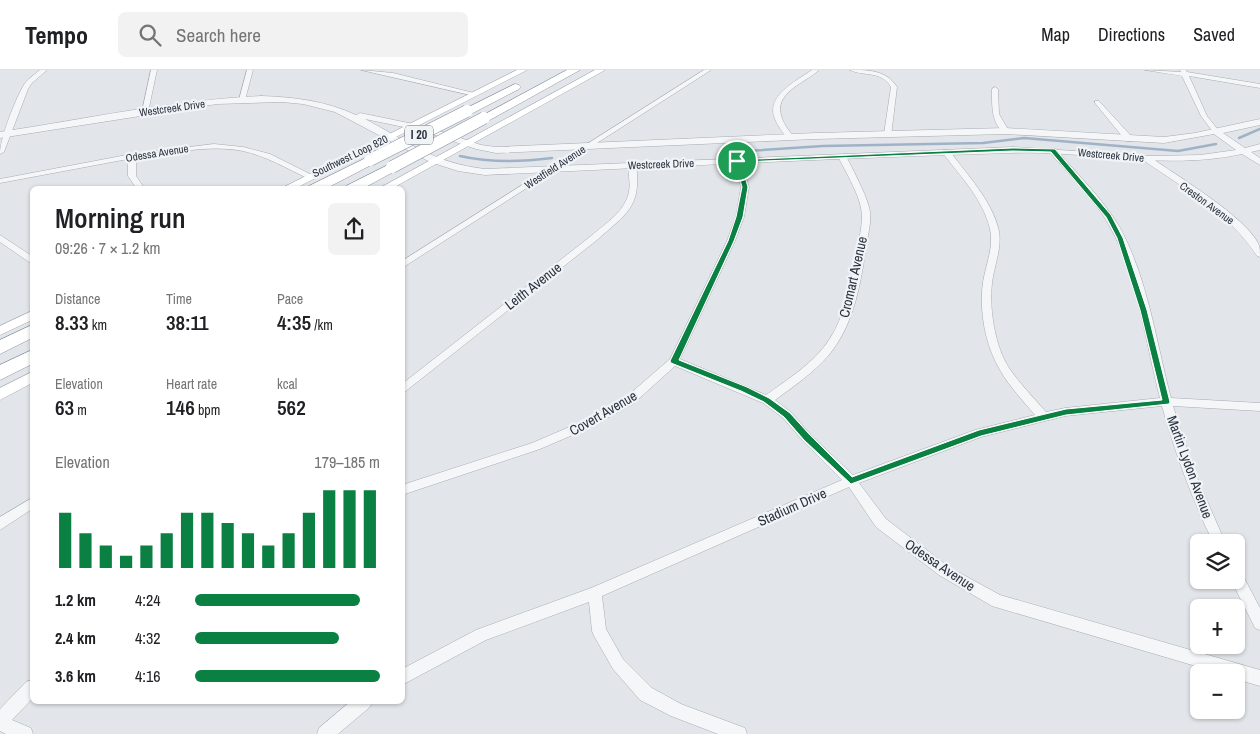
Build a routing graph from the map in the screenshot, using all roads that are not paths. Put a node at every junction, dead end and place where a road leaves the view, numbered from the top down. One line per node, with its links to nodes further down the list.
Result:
1 (44, 70): 24 (street)
2 (154, 70): 18 (street)
3 (250, 70): 16 (street)
4 (364, 70): 15 (street)
5 (575, 70): 48 (highway, I 20, bridge)
6 (601, 70): 29 (main road)
7 (708, 70): 30 (street, Westfield Avenue)
8 (816, 70): 27 (street)
9 (853, 70): 25 (street)
10 (1148, 70): 11 (street)
11 (1183, 72): 13 (street); 23 (street)
12 (528, 74): 15 (main road, Southwest Loop 820); 45 (highway, I 20, bridge)
13 (1260, 86)
14 (996, 89): 22 (street)
15 (475, 94): 21 (main road, Southwest Loop 820)
16 (242, 100): 18 (street, Westcreek Drive); 19 (street, Westcreek Drive)
17 (1097, 102): 28 (street)
18 (145, 112): 24 (street, Westcreek Drive)
19 (344, 113): 21 (street, Westcreek Drive); 26 (street, Westcreek Drive)
20 (1260, 122): 23 (street, Westcreek Drive)
21 (411, 126): 26 (main road, Southwest Loop 820); 29 (street, Westcreek Drive)
22 (1005, 131): 25 (street, Westcreek Drive); 28 (street, Westcreek Drive)
23 (1215, 131): 28 (street, Westcreek Drive); 33 (street)
24 (4, 134): 34 (street)
25 (888, 134): 27 (street, Westcreek Drive)
26 (388, 137): 39 (street, Westcreek Drive); 45 (main road, Southwest Loop 820)
27 (791, 138): 30 (street, Westcreek Drive)
28 (1129, 139)
29 (466, 143): 30 (street, Westcreek Drive); 39 (main road)
30 (587, 147): 43 (street, Westfield Avenue)
31 (1260, 147): 33 (street, Westcreek Drive)
32 (1053, 150): 35 (street, Westcreek Drive); 38 (street, Westcreek Drive); 65 (street, Martin Lydon Avenue)
33 (1242, 151): 38 (street, Westcreek Drive); 41 (street)
34 (0, 152)
35 (946, 152): 37 (street, Westcreek Drive); 67 (street)
36 (132, 156): 44 (street, Odessa Avenue); 45 (street, Odessa Avenue); 46 (street)
37 (842, 156): 40 (street, Westcreek Drive); 64 (street, Cromart Avenue)
38 (1146, 158): 51 (street, Creston Avenue)
39 (435, 161): 43 (street, Westcreek Drive); 49 (main road)
40 (737, 161): 42 (street, Westcreek Drive); 59 (street, Covert Avenue)
41 (1260, 162)
42 (632, 165): 43 (street, Westcreek Drive); 62 (street, Leith Avenue)
43 (554, 168): 53 (street, Westfield Avenue)
44 (0, 181)
45 (312, 182): 47 (main road, Southwest Loop 820)
46 (139, 186)
47 (297, 186)
48 (357, 186)
49 (389, 186)
50 (0, 238): 52 (street)
51 (1260, 254)
52 (30, 259)
53 (405, 263)
54 (30, 315): 55 (main road)
55 (0, 330)
56 (30, 332): 57 (highway)
57 (0, 348)
58 (30, 357): 60 (highway)
59 (674, 361): 64 (street, Odessa Avenue); 69 (street, Covert Avenue)
60 (0, 373)
61 (30, 379): 63 (main road)
62 (405, 388)
63 (0, 395)
64 (766, 400): 68 (street, Odessa Avenue)
65 (1166, 402): 66 (street, Stadium Drive); 67 (street, Stadium Drive); 72 (street, Martin Lydon Avenue)
66 (1260, 407)
67 (1043, 417): 68 (street, Stadium Drive)
68 (851, 481): 74 (street, Stadium Drive); 77 (street, Odessa Avenue)
69 (405, 489)
70 (30, 504): 71 (street)
71 (0, 524)
72 (1215, 534)
73 (1243, 589): 75 (street)
74 (595, 593): 76 (street, Stadium Drive); 83 (street)
75 (1260, 623)
76 (405, 676)
77 (1260, 678)
78 (30, 690): 80 (street)
79 (360, 704): 82 (street)
80 (0, 722): 81 (street)
81 (25, 734)
82 (325, 734)
83 (739, 734)

